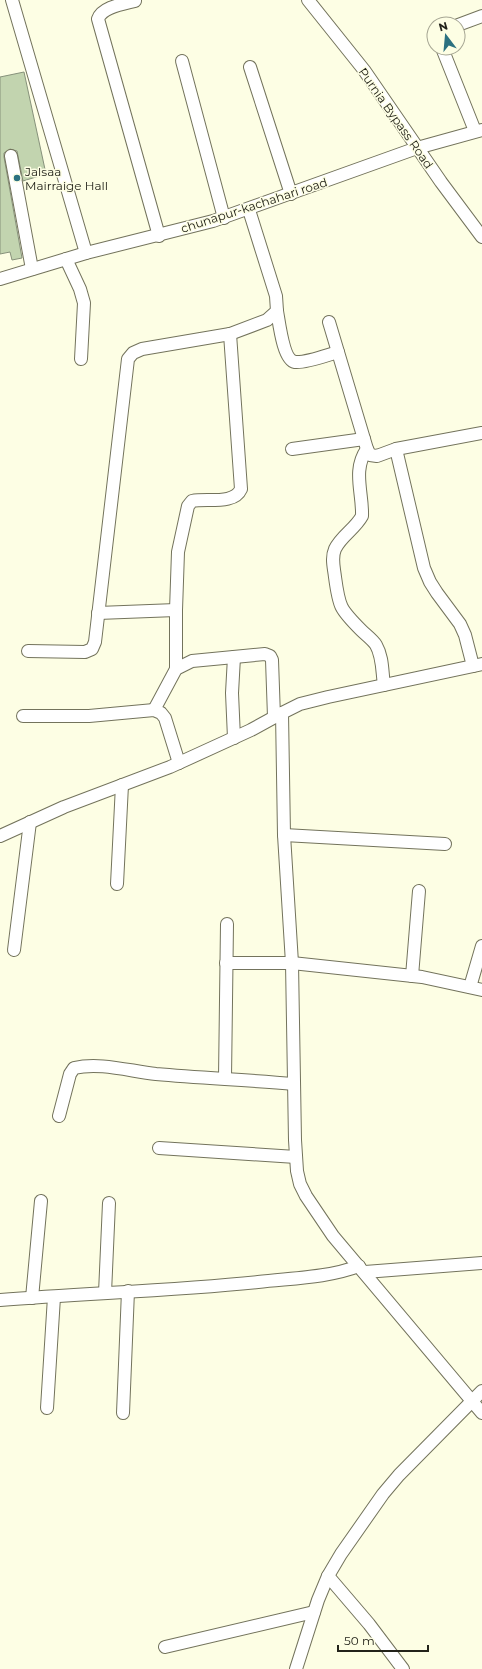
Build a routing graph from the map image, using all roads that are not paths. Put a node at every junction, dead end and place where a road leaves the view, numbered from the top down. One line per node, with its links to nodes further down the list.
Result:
1 (12, 0): 17 (street)
2 (308, 0): 10 (street, Purnia Bypass Road)
3 (135, 1): 15 (street)
4 (482, 16): 5 (street)
5 (466, 22)
6 (446, 56): 9 (street)
7 (182, 61): 14 (street)
8 (250, 67): 12 (street)
9 (479, 130): 10 (street, chunapur-kachahari road)
10 (417, 148): 12 (street, chunapur-kachahari road); 16 (street, Purnia Bypass Road)
11 (11, 156): 19 (street)
12 (291, 194): 13 (street, chunapur-kachahari road)
13 (249, 210): 14 (street, chunapur-kachahari road); 21 (street)
14 (224, 218): 15 (street, chunapur-kachahari road)
15 (159, 236): 17 (street, chunapur-kachahari road)
16 (482, 237)
17 (86, 253): 18 (street, chunapur-kachahari road)
18 (66, 259): 19 (street, chunapur-kachahari road); 25 (street)
19 (32, 269): 20 (street, chunapur-kachahari road)
20 (0, 279)
21 (277, 310): 23 (street); 24 (street)
22 (329, 322): 24 (street)
23 (230, 334): 30 (street); 31 (street)
24 (338, 352): 27 (street)
25 (81, 359)
26 (482, 433): 29 (street)
27 (365, 444): 28 (street); 29 (street); 36 (street)
28 (292, 449)
29 (396, 449): 34 (street)
30 (176, 610): 31 (street); 35 (street)
31 (98, 613): 32 (street)
32 (28, 650)
33 (234, 657): 35 (street); 38 (street); 40 (street)
34 (477, 665): 36 (street)
35 (176, 668): 37 (street)
36 (384, 685): 38 (street)
37 (154, 710): 39 (street); 41 (street)
38 (278, 715): 40 (street); 44 (street)
39 (23, 716)
40 (234, 738): 41 (street)
41 (179, 763): 42 (street)
42 (122, 786): 43 (street); 47 (street)
43 (30, 822): 45 (street); 51 (street)
44 (284, 835): 46 (street); 53 (street)
45 (0, 836)
46 (445, 844)
47 (117, 884)
48 (419, 891): 54 (street)
49 (227, 924): 52 (street)
50 (482, 946): 55 (street)
51 (14, 950)
52 (226, 963): 53 (street); 57 (street)
53 (292, 963): 54 (street); 58 (street)
54 (412, 976): 55 (street)
55 (470, 987): 56 (street)
56 (482, 990)
57 (225, 1078): 58 (street); 59 (street)
58 (294, 1084): 61 (street)
59 (59, 1116)
60 (159, 1148): 61 (street)
61 (296, 1156): 65 (street)
62 (41, 1201): 69 (street)
63 (109, 1203): 67 (street)
64 (482, 1263): 65 (street)
65 (362, 1269): 66 (street); 72 (street)
66 (128, 1291): 67 (street); 74 (street)
67 (106, 1293): 68 (street)
68 (54, 1297): 69 (street); 73 (street)
69 (32, 1298): 70 (street)
70 (0, 1300)
71 (482, 1391): 72 (street)
72 (472, 1401): 75 (street); 76 (street)
73 (47, 1408)
74 (123, 1413)
75 (482, 1413)
76 (328, 1576): 77 (street); 80 (street)
77 (314, 1612): 78 (street); 79 (street)
78 (165, 1647)
79 (296, 1669)
80 (403, 1669)

